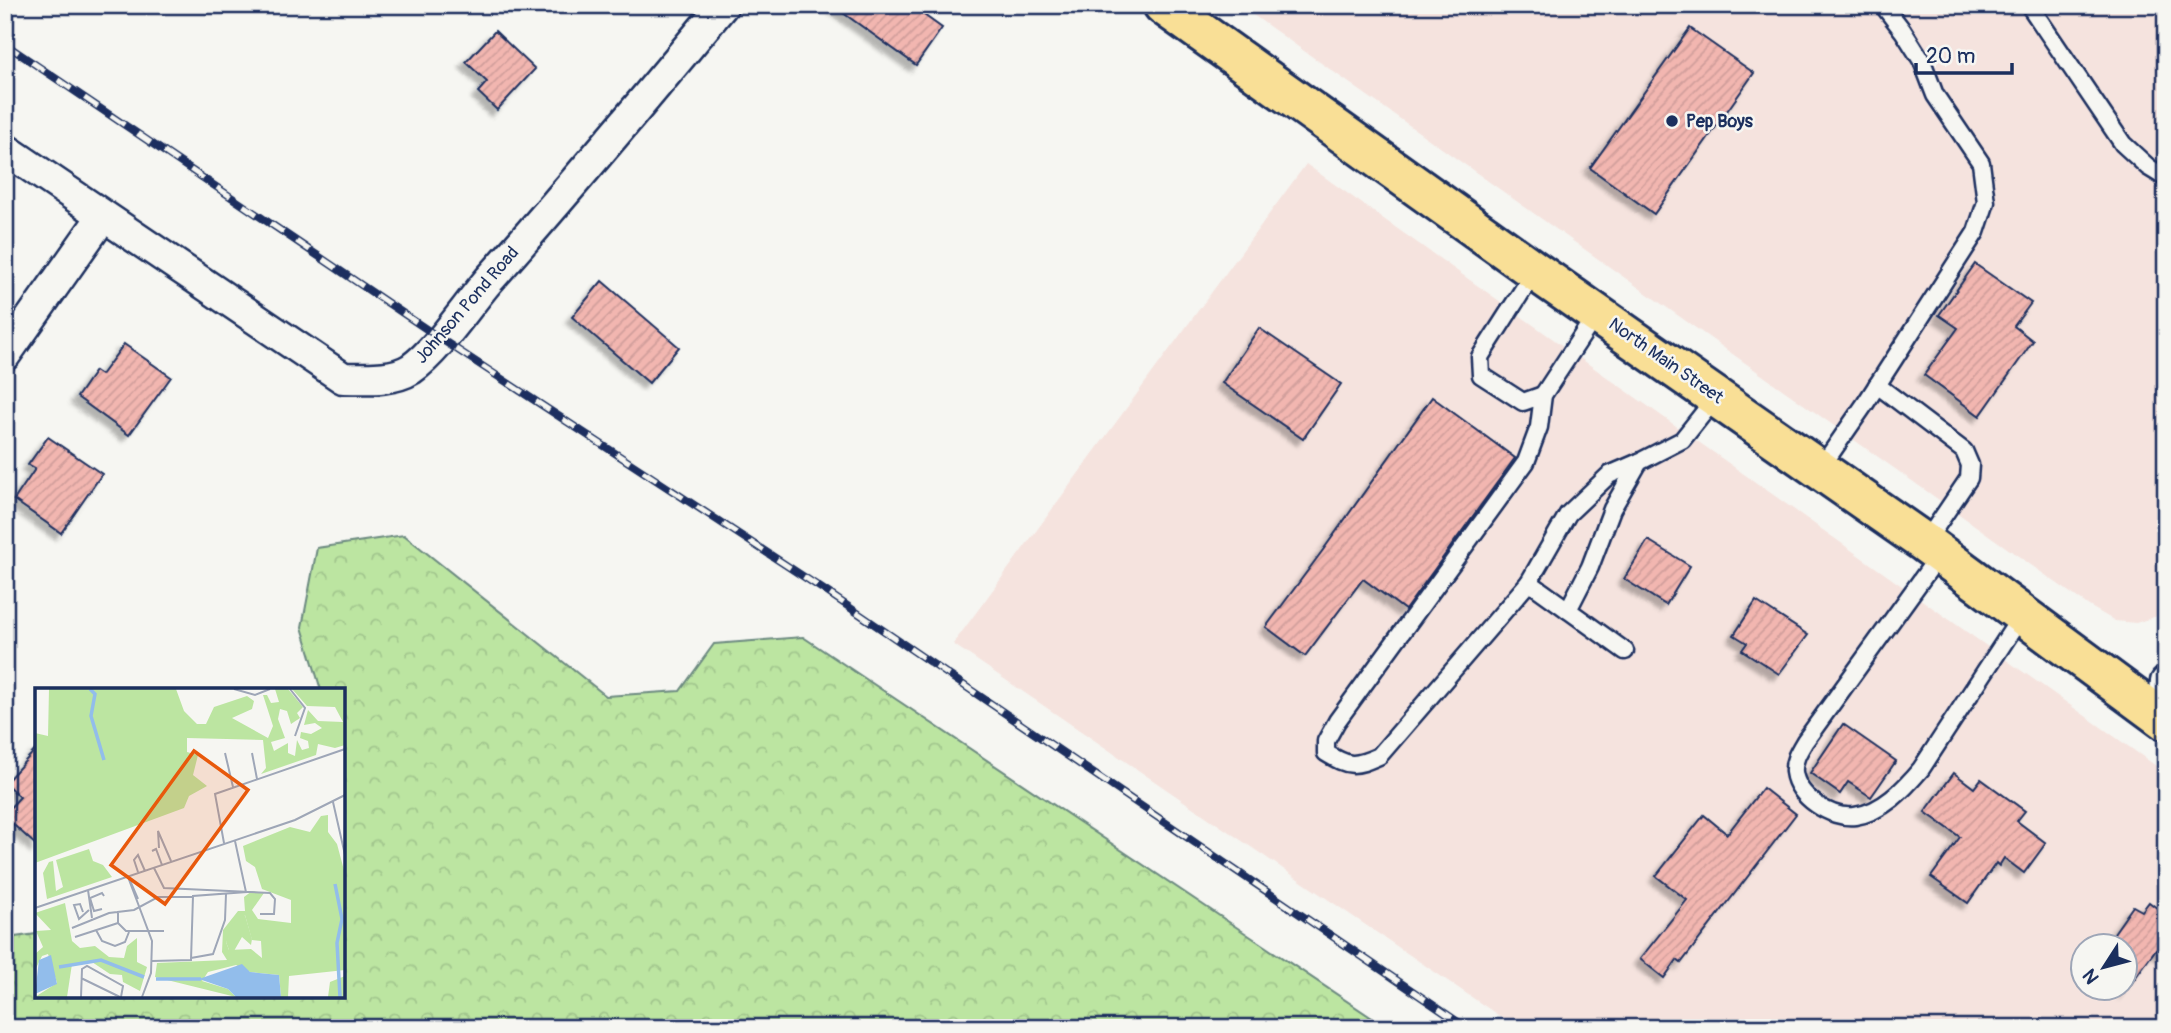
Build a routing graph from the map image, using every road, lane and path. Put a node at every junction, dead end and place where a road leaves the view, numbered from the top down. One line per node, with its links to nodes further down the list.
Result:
1 (723, 5): 7 (street, Johnson Pond Road)
2 (1163, 5): 8 (highway, North Main Street)
3 (1883, 5): 11 (lane)
4 (2029, 5): 6 (lane)
5 (5, 149): 7 (street, Johnson Pond Road)
6 (2166, 178)
7 (103, 216): 10 (street)
8 (1535, 271): 9 (highway, North Main Street); 12 (lane)
9 (1597, 313): 12 (lane); 13 (highway, North Main Street)
10 (5, 355)
11 (1877, 385): 15 (lane); 16 (lane)
12 (1542, 395): 17 (lane)
13 (1717, 397): 14 (lane); 15 (highway, North Main Street)
14 (1639, 462): 17 (lane); 18 (lane)
15 (1820, 469): 16 (highway, North Main Street)
16 (1932, 548): 19 (highway, North Main Street); 19 (lane)
17 (1529, 582): 18 (lane)
18 (1568, 610): 20 (lane)
19 (2022, 615): 21 (highway, North Main Street)
20 (1625, 651)
21 (2165, 709)

